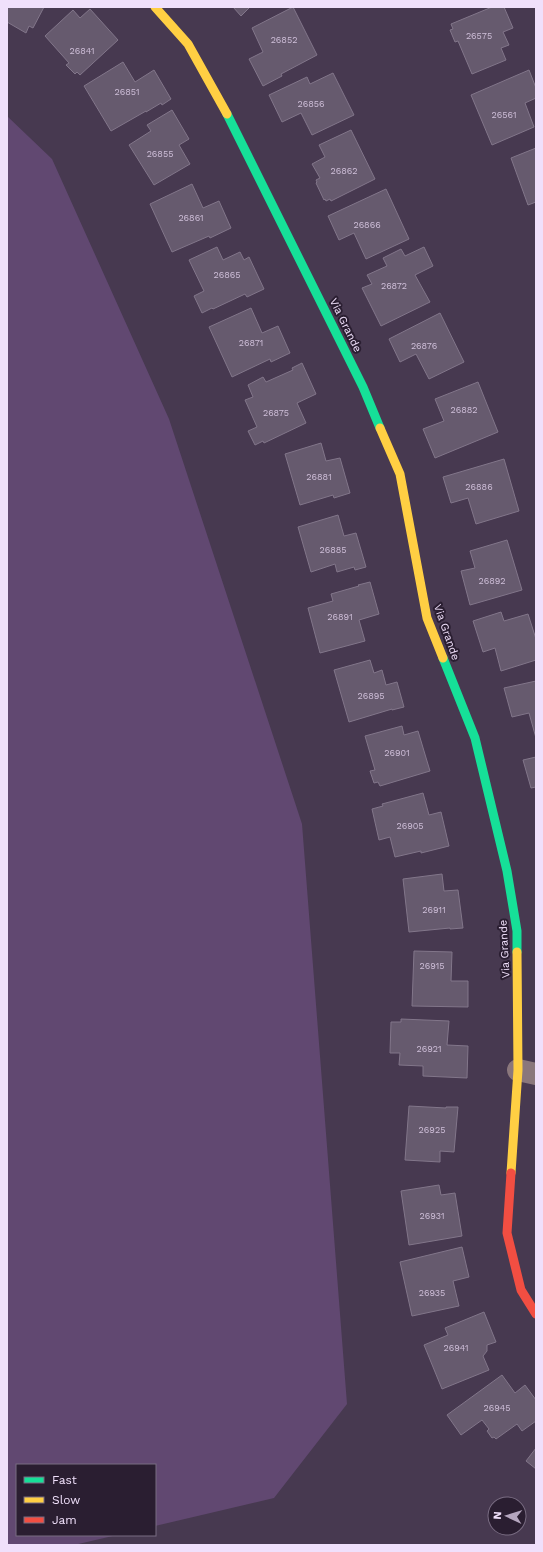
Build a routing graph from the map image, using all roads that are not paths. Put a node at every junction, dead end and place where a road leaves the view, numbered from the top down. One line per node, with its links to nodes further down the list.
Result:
1 (155, 7): 2 (street, Via Grande)
2 (527, 1072): 3 (street, Via Grande)
3 (536, 1314)

